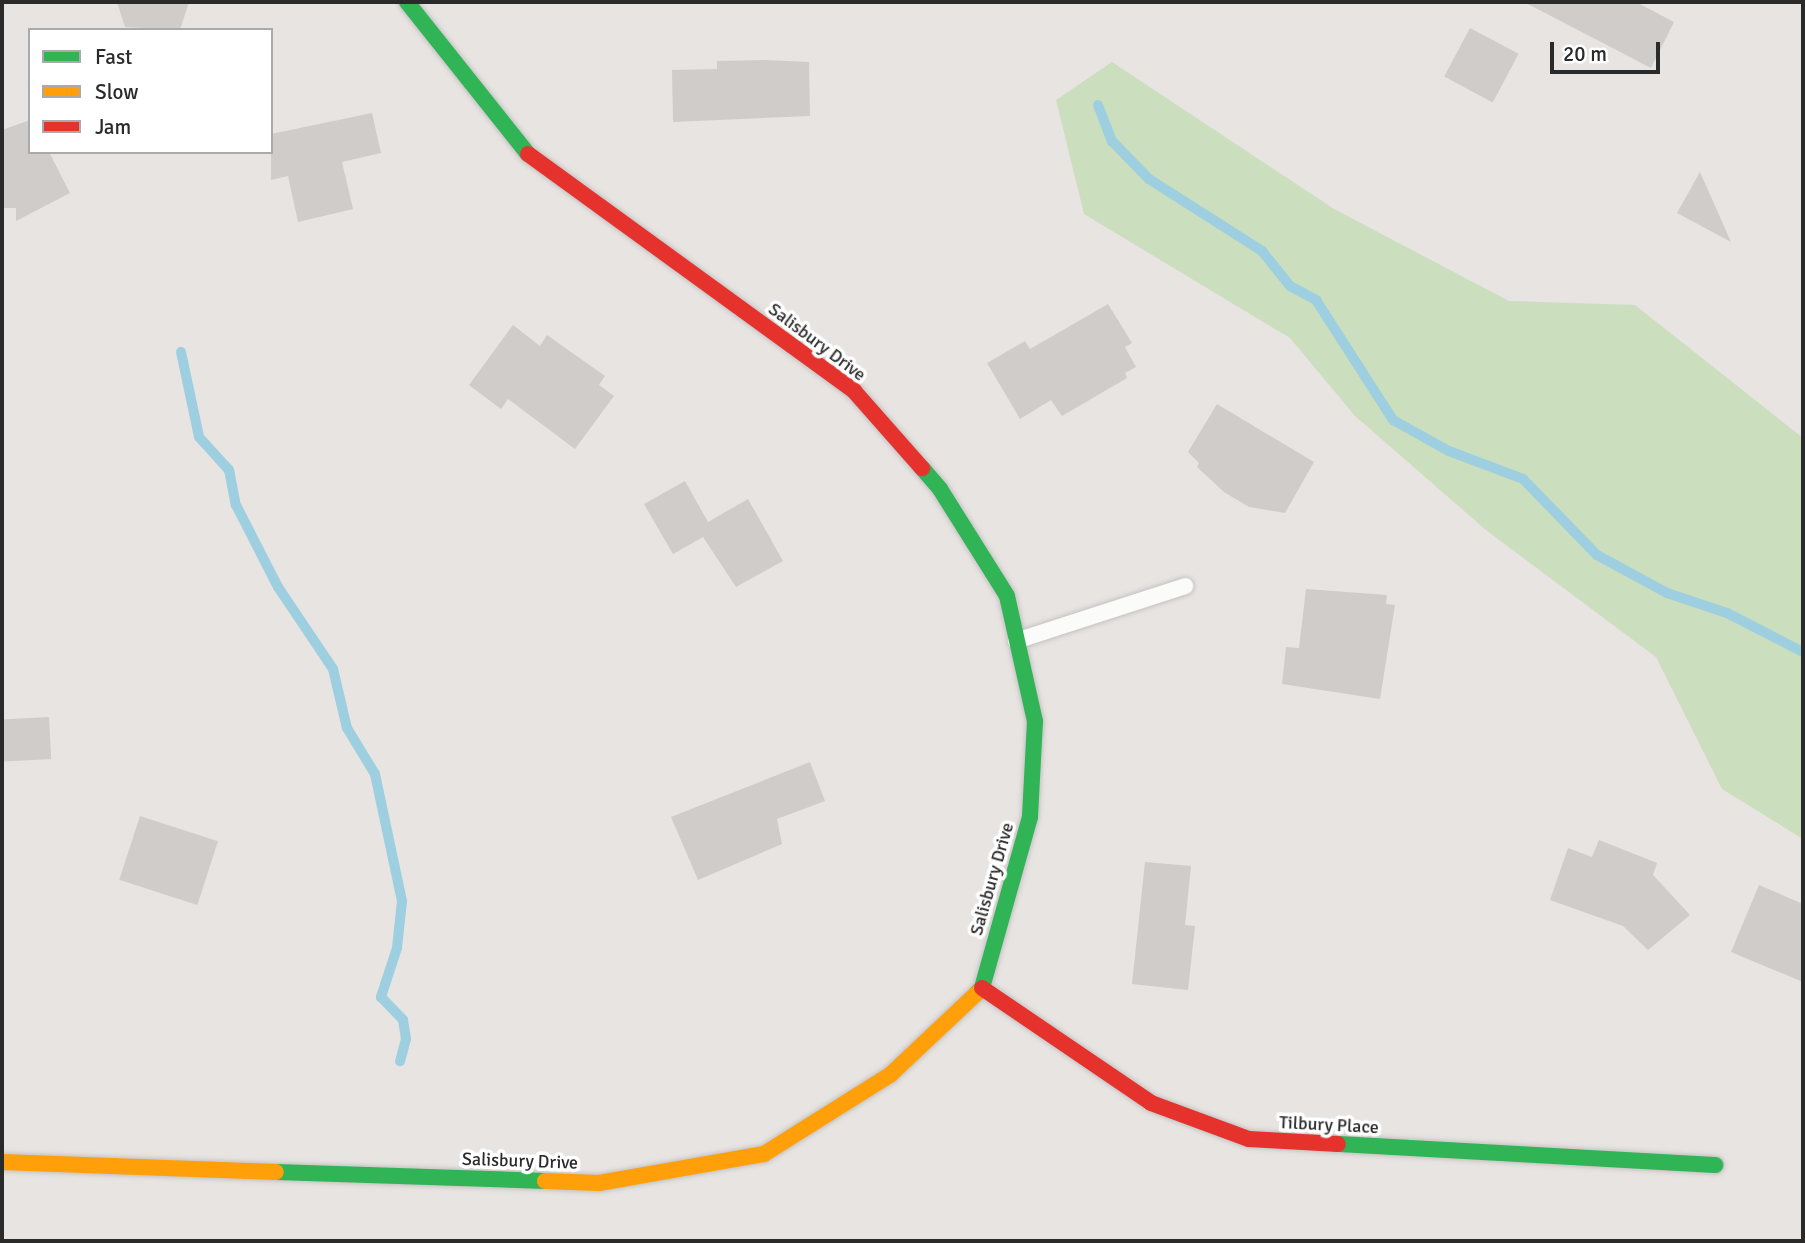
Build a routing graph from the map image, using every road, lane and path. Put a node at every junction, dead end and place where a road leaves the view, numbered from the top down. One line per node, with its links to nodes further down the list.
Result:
1 (407, 2): 3 (street, Salisbury Drive)
2 (1185, 586): 3 (lane)
3 (1016, 641): 4 (street, Salisbury Drive)
4 (982, 988): 5 (street, Salisbury Drive); 6 (street, Tilbury Place)
5 (2, 1162)
6 (1715, 1164)

